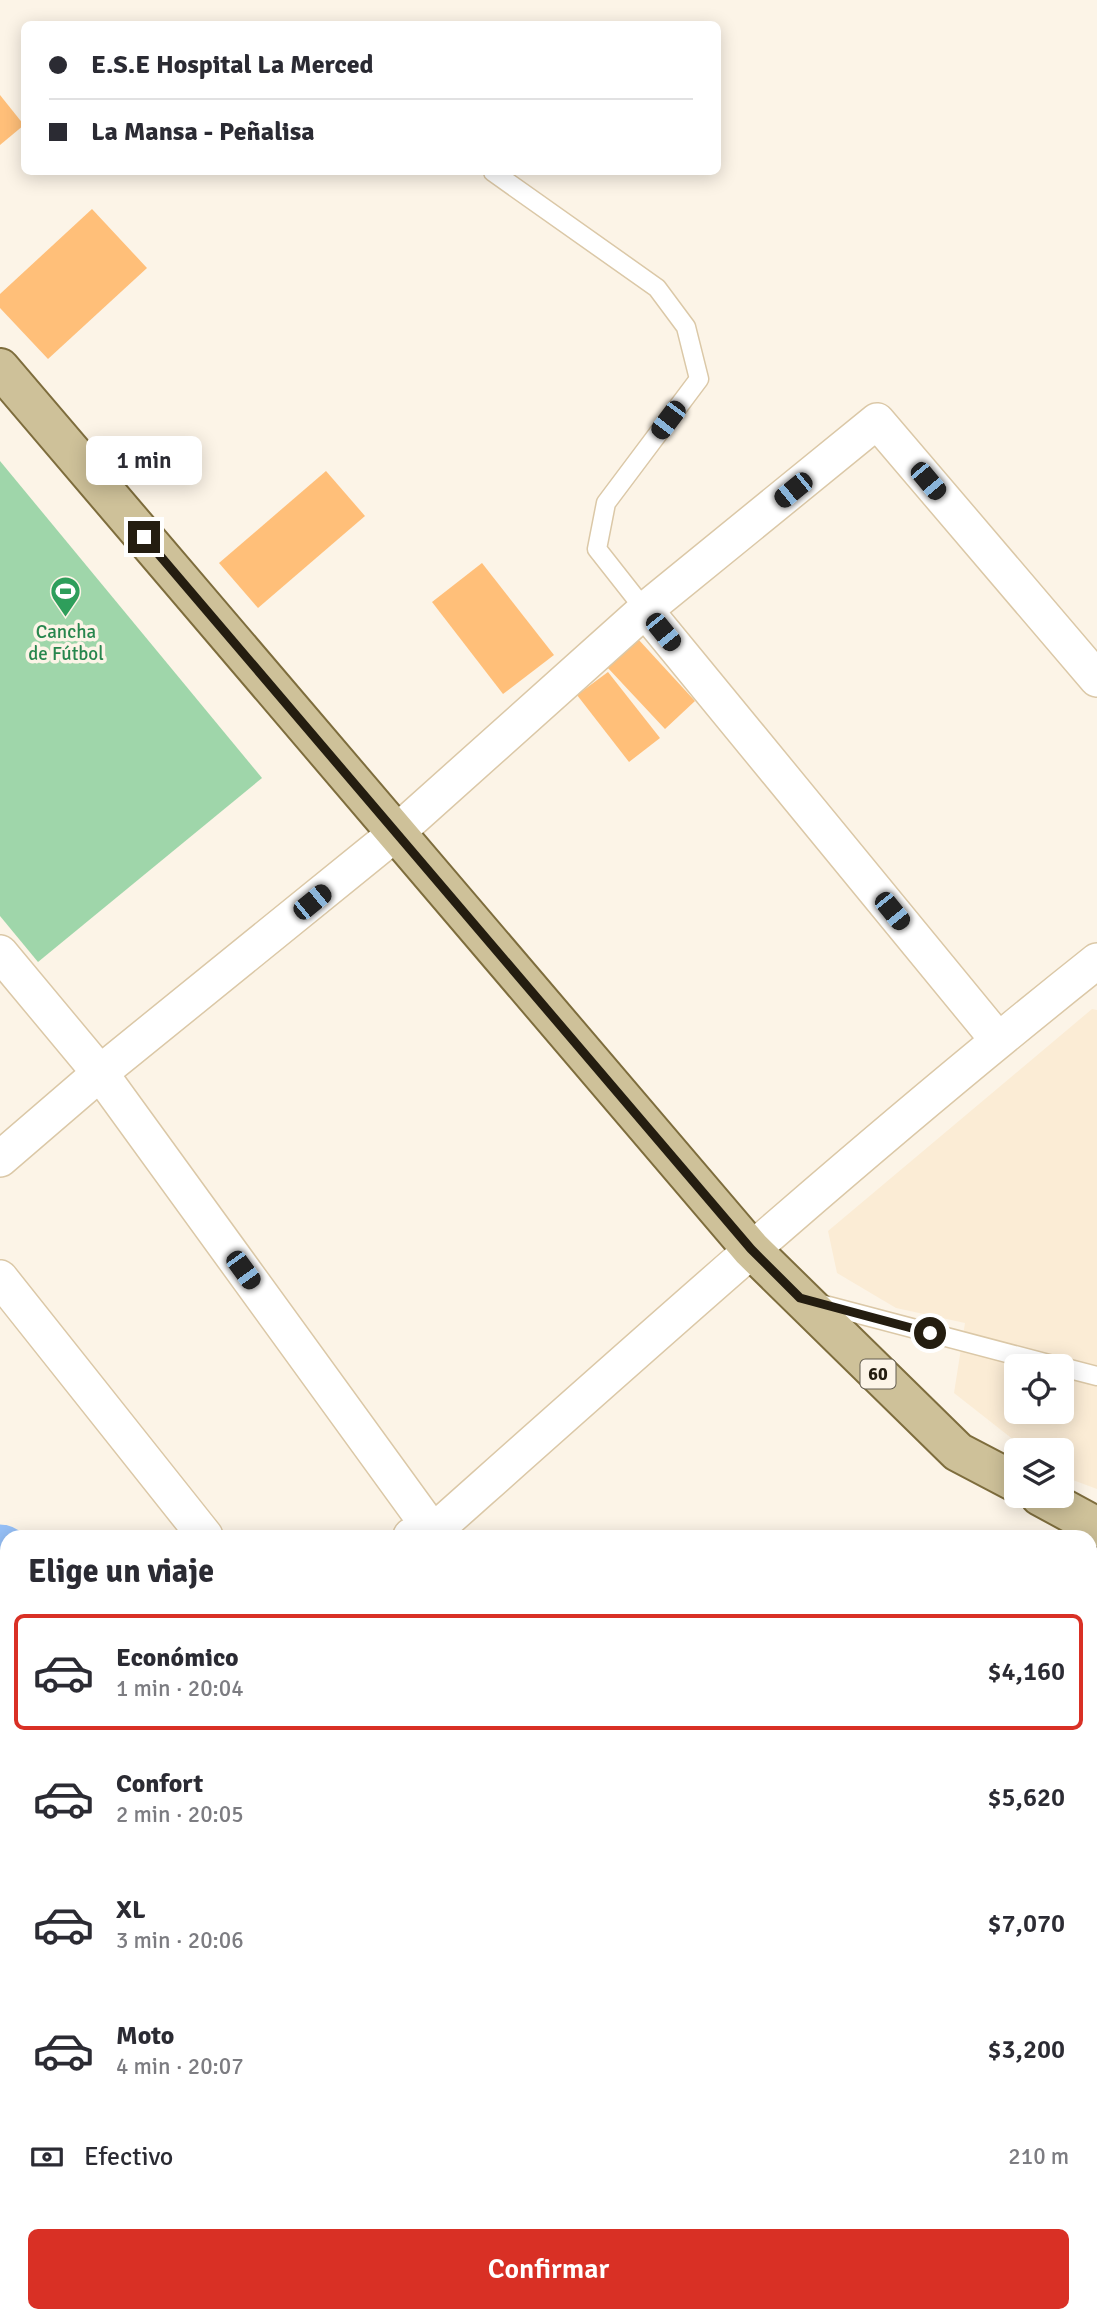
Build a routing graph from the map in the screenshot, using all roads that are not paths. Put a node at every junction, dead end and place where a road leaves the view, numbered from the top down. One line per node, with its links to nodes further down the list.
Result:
1 (497, 175): 3 (lane)
2 (0, 368): 5 (main road, 60)
3 (645, 610): 4 (street); 5 (street); 8 (street)
4 (1097, 679)
5 (396, 833): 9 (street); 11 (main road, 60)
6 (0, 953): 9 (street)
7 (1097, 961): 8 (street)
8 (998, 1040): 11 (street)
9 (100, 1073): 10 (street); 21 (street)
10 (0, 1159)
11 (751, 1249): 13 (main road, 60); 22 (street)
12 (0, 1278): 20 (street)
13 (800, 1298): 14 (lane); 17 (main road, 60)
14 (1012, 1354)
15 (1074, 1370): 16 (lane)
16 (1097, 1376)
17 (1004, 1476)
18 (1063, 1508): 19 (main road)
19 (1097, 1527)
20 (200, 1530)
21 (423, 1530)
22 (433, 1530)

